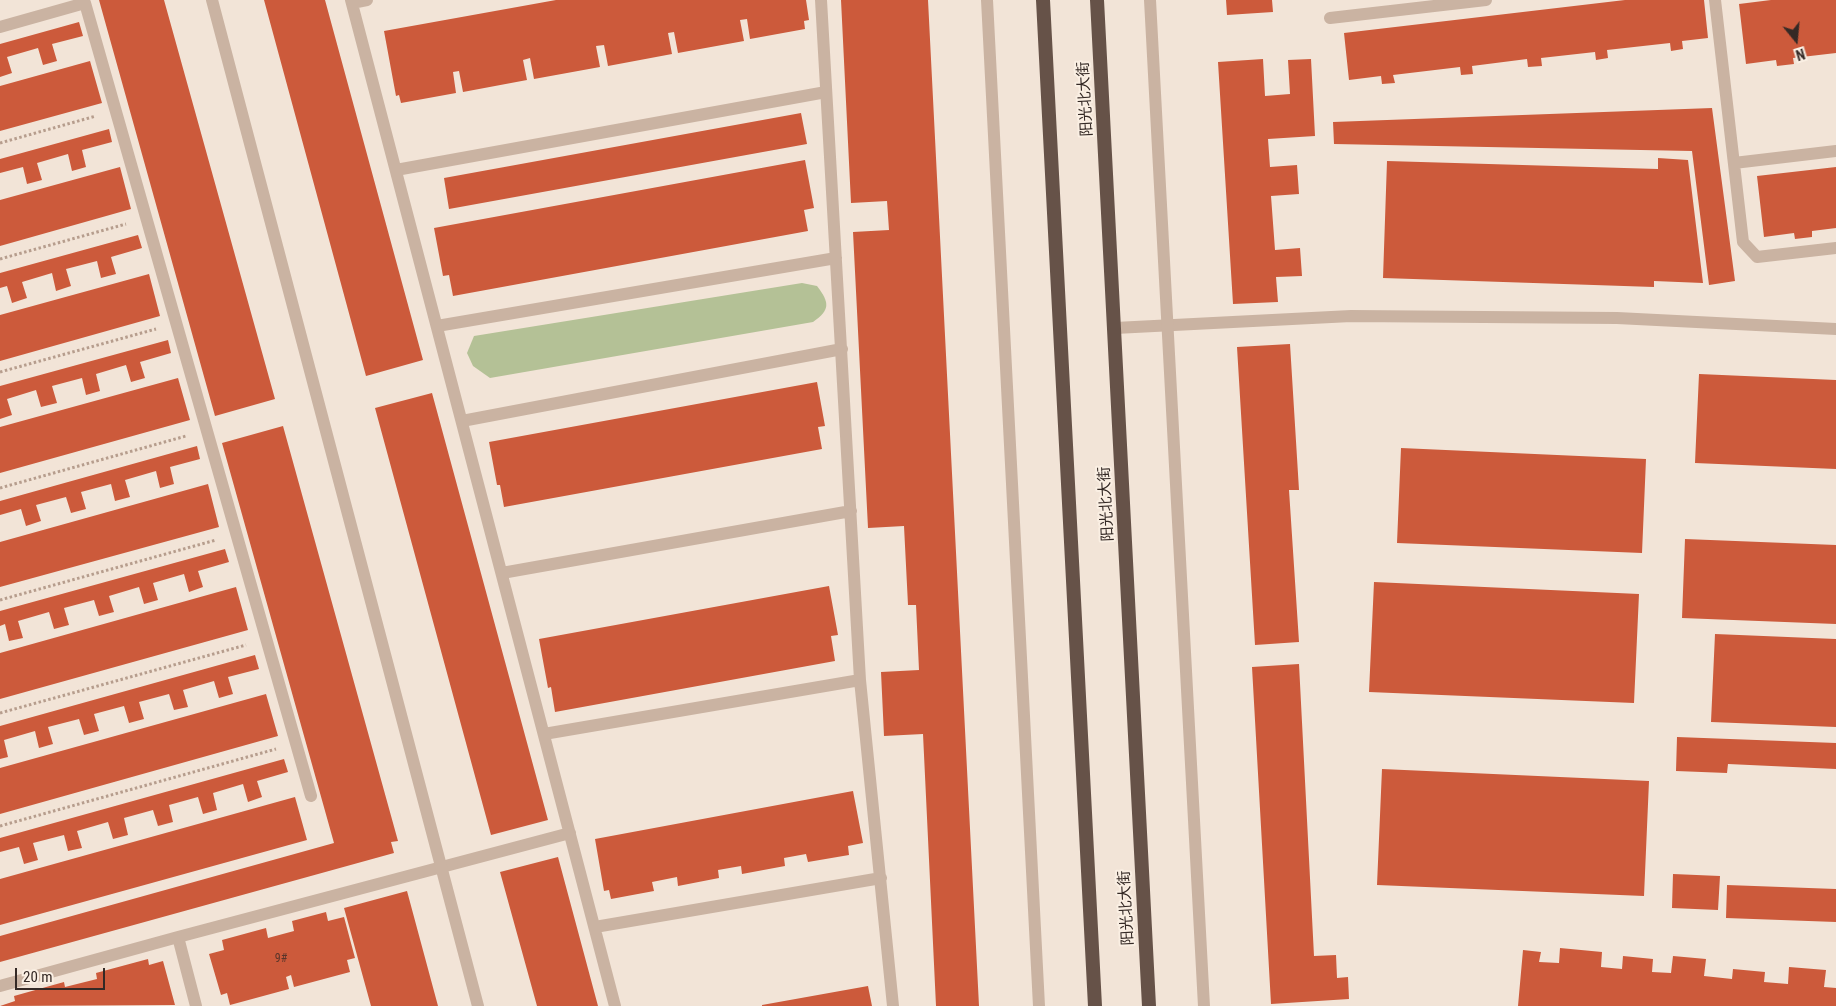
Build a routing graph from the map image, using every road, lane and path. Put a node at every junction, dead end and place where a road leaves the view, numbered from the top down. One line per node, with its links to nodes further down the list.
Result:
1 (212, 0): 45 (street)
2 (367, 0): 10 (street)
3 (821, 0): 13 (street)
4 (987, 0): 54 (street)
5 (1043, 0): 55 (highway)
6 (1096, 0): 26 (highway, 阳光北大街)
7 (1150, 0): 24 (street)
8 (1486, 0): 11 (street)
9 (1715, 0): 17 (street)
10 (351, 1): 18 (street)
11 (1330, 18)
12 (0, 27): 14 (street)
13 (826, 92): 18 (street); 21 (street)
14 (116, 111): 15 (path); 19 (street)
15 (0, 143)
16 (1836, 151): 17 (street)
17 (1734, 163): 20 (street)
18 (396, 170): 25 (street)
19 (146, 218): 22 (path); 23 (street)
20 (1836, 248)
21 (836, 258): 25 (street); 28 (street)
22 (0, 259)
23 (176, 323): 29 (path); 31 (street)
24 (1167, 325): 26 (street); 27 (street); 57 (street)
25 (437, 326): 30 (street)
26 (1115, 328): 56 (highway, 阳光北大街)
27 (1836, 329)
28 (842, 349): 30 (street); 33 (street)
29 (0, 372)
30 (462, 421): 35 (street)
31 (206, 431): 32 (path); 34 (street)
32 (0, 488)
33 (851, 511): 35 (street); 38 (street)
34 (236, 534): 36 (path); 37 (street)
35 (502, 573): 40 (street)
36 (0, 600)
37 (266, 639): 39 (path); 41 (street)
38 (860, 680): 40 (street); 46 (street)
39 (0, 713)
40 (544, 734): 44 (street)
41 (296, 744): 42 (street); 43 (path)
42 (311, 796)
43 (0, 826)
44 (570, 833): 45 (street); 47 (street)
45 (441, 867): 48 (street); 51 (street)
46 (881, 878): 47 (street); 53 (street)
47 (595, 927): 52 (street)
48 (178, 937): 49 (street); 50 (street)
49 (0, 986)
50 (196, 1006)
51 (478, 1006)
52 (615, 1006)
53 (893, 1006)
54 (1038, 1006)
55 (1095, 1006)
56 (1149, 1006)
57 (1204, 1006)

